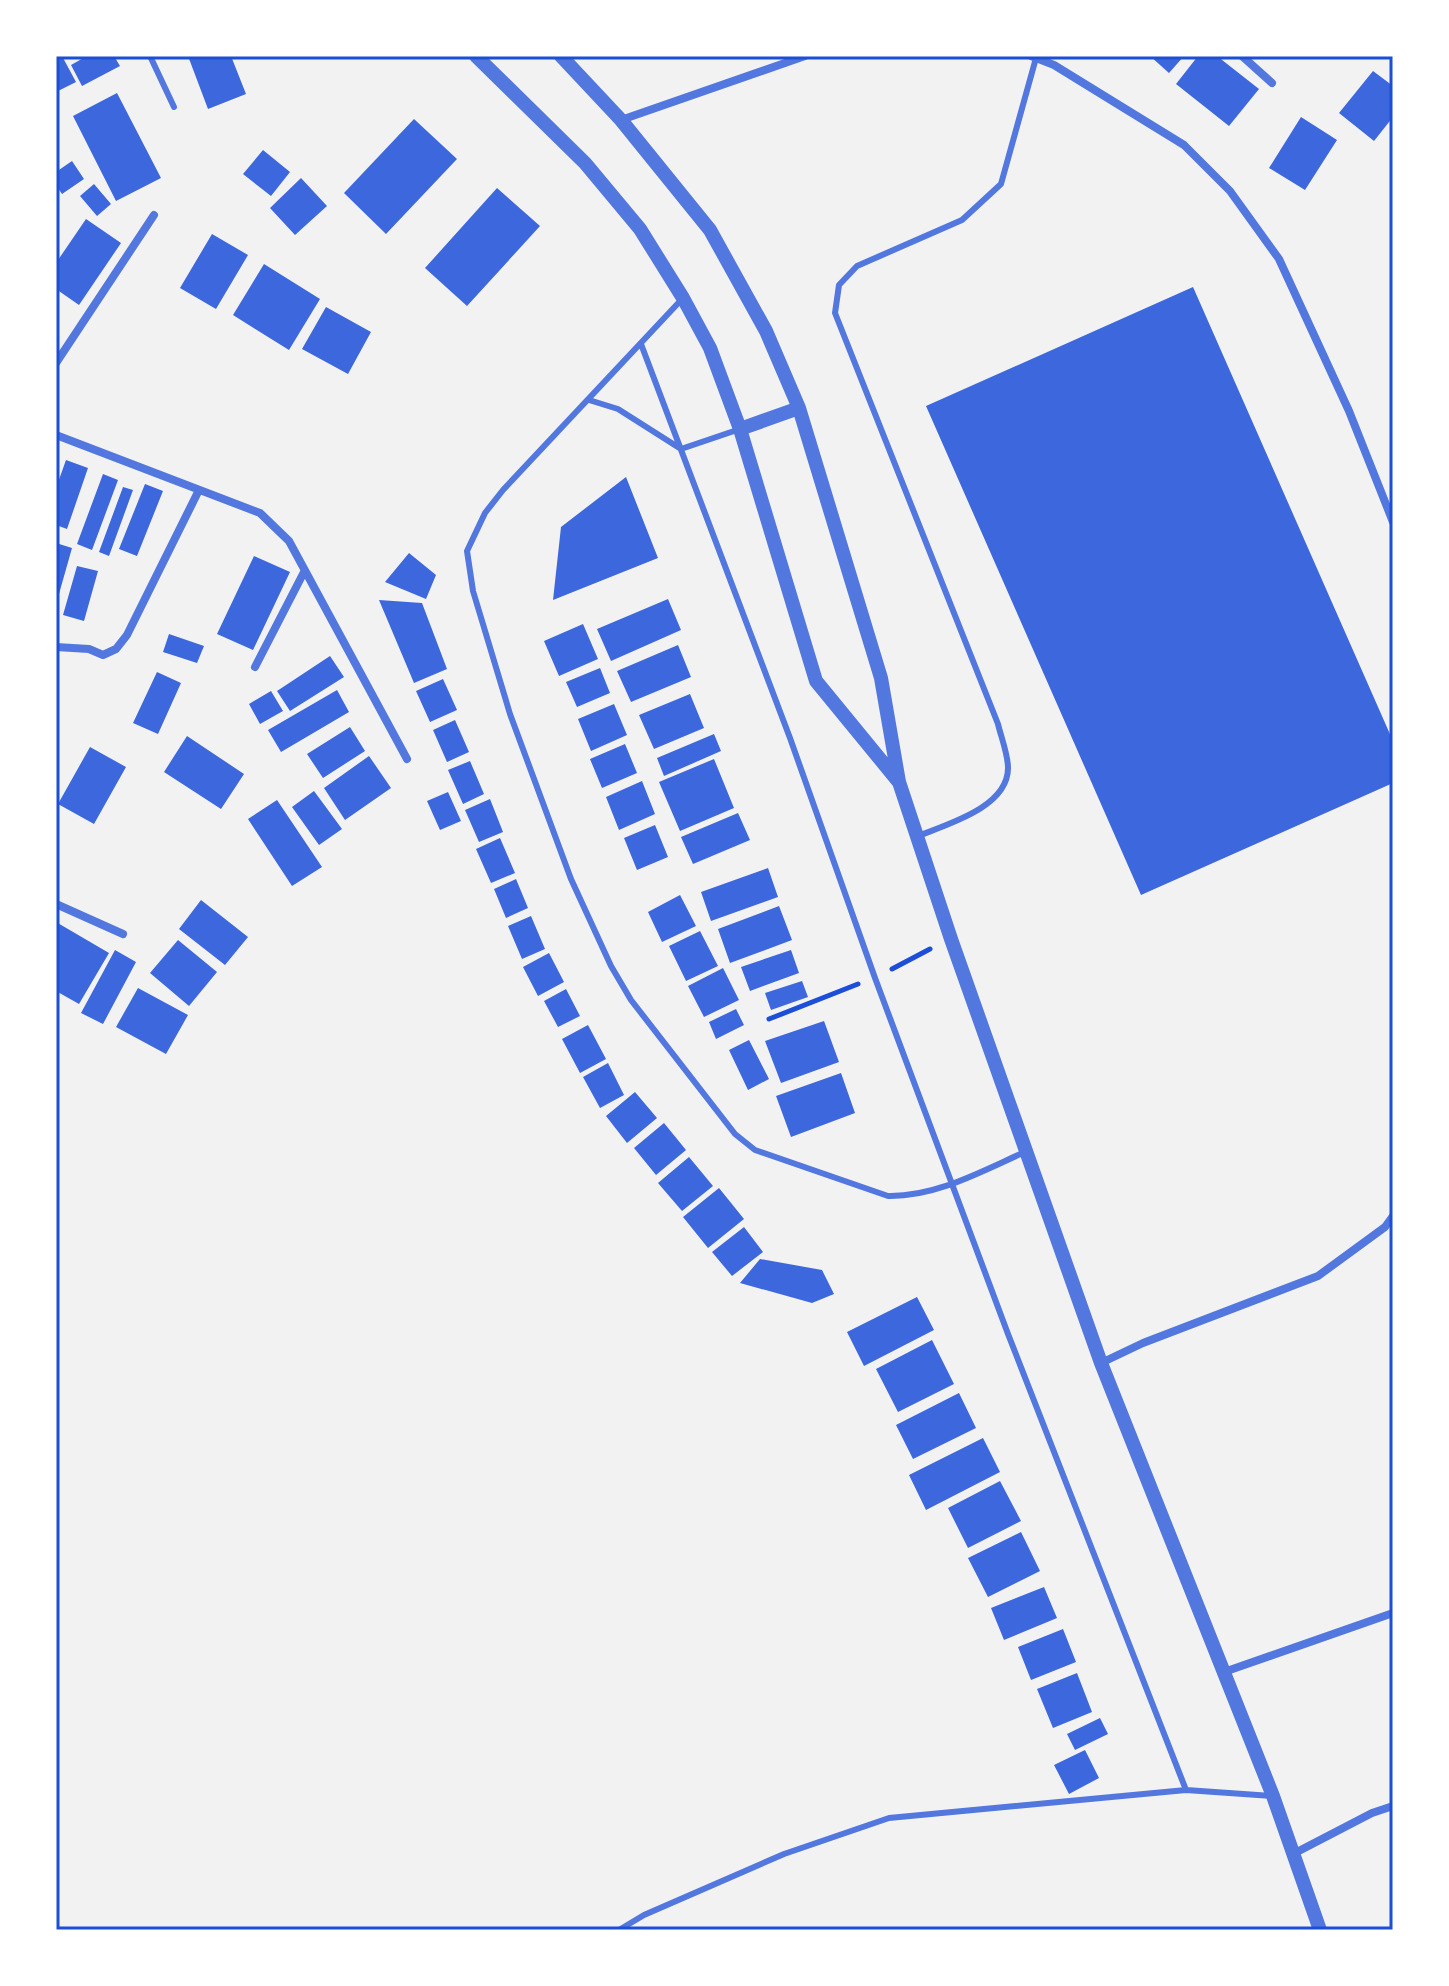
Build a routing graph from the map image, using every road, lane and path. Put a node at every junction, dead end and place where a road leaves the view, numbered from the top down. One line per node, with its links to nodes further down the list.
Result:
1 (150, 56): 8 (lane)
2 (476, 56): 11 (street)
3 (561, 56): 9 (street)
4 (805, 56): 9 (street)
5 (1242, 56): 7 (street)
6 (1034, 57): 20 (street); 26 (lane)
7 (1272, 83)
8 (174, 107)
9 (621, 120): 15 (street)
10 (154, 215): 13 (street)
11 (683, 298): 12 (lane); 16 (street)
12 (641, 344): 14 (lane); 18 (lane)
13 (56, 363)
14 (589, 400): 18 (lane); 30 (lane)
15 (799, 408): 16 (street); 25 (street)
16 (740, 429): 18 (lane); 25 (street)
17 (56, 435): 19 (street)
18 (681, 449): 30 (lane)
19 (199, 490): 21 (street); 22 (street)
20 (1393, 522)
21 (304, 572): 23 (street); 24 (street)
22 (56, 647)
23 (255, 667)
24 (407, 759)
25 (899, 782): 26 (street)
26 (917, 836): 29 (street)
27 (56, 904): 28 (street)
28 (123, 934)
29 (1025, 1152): 30 (lane); 32 (street)
30 (953, 1184): 35 (lane)
31 (1393, 1216): 32 (street)
32 (1101, 1363): 34 (street)
33 (1393, 1613): 34 (street)
34 (1224, 1672): 36 (street)
35 (1186, 1790): 36 (lane); 39 (lane)
36 (1273, 1796): 38 (street)
37 (1393, 1806): 38 (street)
38 (1293, 1854): 40 (street)
39 (619, 1930)
40 (1320, 1930)

